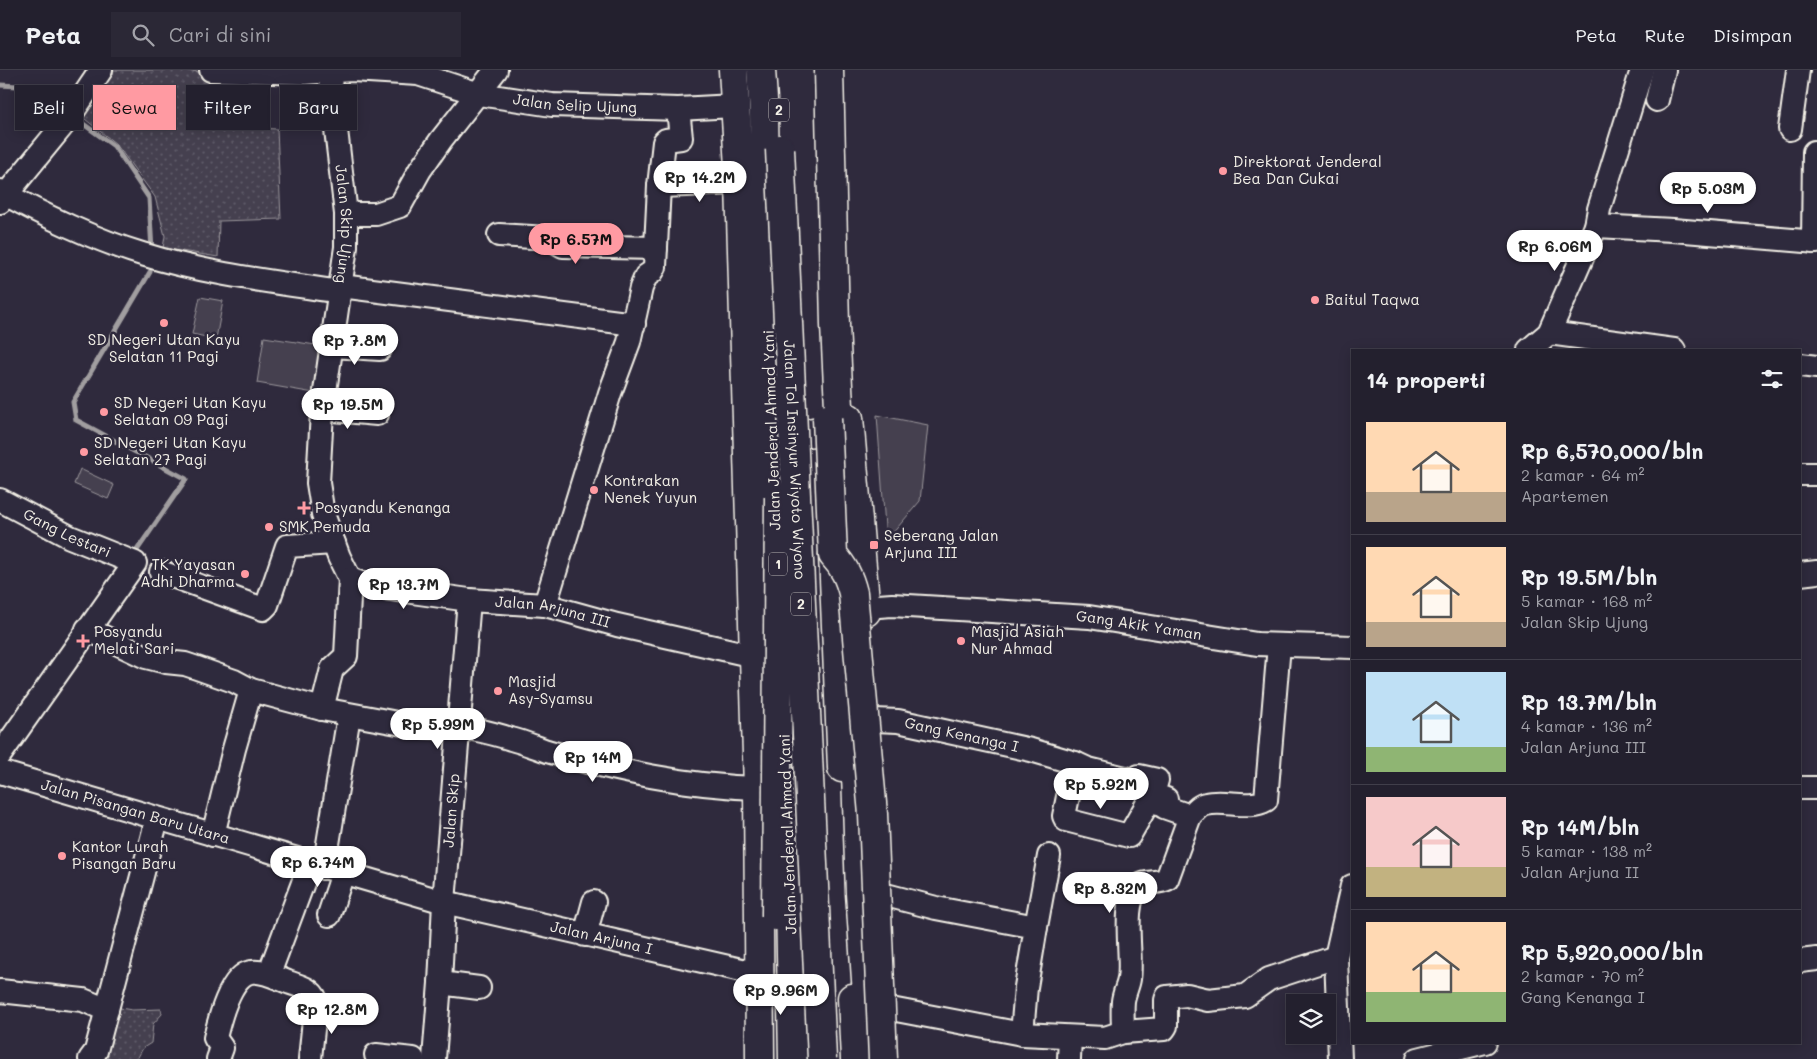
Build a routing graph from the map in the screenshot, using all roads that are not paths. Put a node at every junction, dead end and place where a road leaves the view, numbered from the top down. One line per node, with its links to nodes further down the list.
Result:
1 (101, 70): 24 (street)
2 (211, 70): 13 (street, Jalan Selip Ujung)
3 (496, 70): 15 (street)
4 (733, 70): 17 (main road, Jalan Jenderal Ahmad Yani / 1)
5 (761, 70): 43 (main road, Jalan Jenderal Ahmad Yani / 1)
6 (778, 70): 20 (main road, Jalan Tol Insinyur Wiyoto Wiyono / 2)
7 (812, 70): 48 (main road, bridge)
8 (829, 70): 32 (main road)
9 (1642, 70): 26 (street)
10 (1664, 70): 16 (street)
11 (1798, 70): 19 (street)
12 (329, 71): 13 (street, Jalan Selip Ujung); 14 (street, Jalan Selip Ujung); 25 (street, Jalan Skip Ujung)
13 (305, 72)
14 (418, 72): 15 (street, Jalan Selip Ujung)
15 (479, 94): 18 (street, Jalan Selip Ujung); 25 (street)
16 (1657, 100)
17 (734, 106): 18 (street, Jalan Selip Ujung); 22 (main road, Jalan Jenderal Ahmad Yani / 1)
18 (678, 109): 23 (street)
19 (1790, 129)
20 (780, 150): 107 (main road, bridge); 109 (main road, Jalan Tol Insinyur Wiyoto Wiyono / 2, bridge)
21 (1814, 152): 28 (street)
22 (740, 183): 23 (street); 59 (main road, Jalan Jenderal Ahmad Yani / 1)
23 (659, 186): 29 (street)
24 (2, 196): 30 (street)
25 (346, 214): 30 (street, Jalan Skip Ujung)
26 (1596, 226): 28 (street); 33 (street)
27 (499, 236): 29 (street)
28 (1815, 242)
29 (656, 248): 31 (street)
30 (340, 289): 31 (street); 34 (street, Jalan Skip Ujung)
31 (634, 324): 54 (street)
32 (835, 325): 42 (main road); 55 (main road)
33 (1549, 333): 36 (street); 37 (street)
34 (332, 346): 35 (street); 40 (street, Jalan Skip Ujung)
35 (380, 349)
36 (1530, 349)
37 (1667, 349)
38 (1801, 365): 39 (street)
39 (1817, 367)
40 (323, 409): 41 (street); 47 (street, Jalan Skip Ujung)
41 (377, 414)
42 (839, 414): 43 (main road); 111 (main road)
43 (769, 416): 108 (main road, Jalan Jenderal Ahmad Yani / 1)
44 (1801, 474): 45 (street)
45 (1817, 474)
46 (0, 500): 56 (street, Gang Lestari)
47 (334, 543): 49 (street); 52 (street, Jalan Skip Ujung)
48 (834, 555): 110 (main road); 112 (main road, bridge)
49 (161, 572)
50 (1817, 572): 51 (street)
51 (1801, 574)
52 (350, 579): 53 (street, Jalan Arjuna III); 61 (street)
53 (469, 600): 54 (street, Jalan Arjuna III); 64 (street, Jalan Skip)
54 (544, 605): 59 (street, Jalan Arjuna III)
55 (865, 607): 57 (street, Gang Akik Yaman); 63 (main road)
56 (87, 629): 60 (street); 65 (street)
57 (1279, 645): 58 (street, Gang Akik Yaman); 72 (street)
58 (1351, 647)
59 (754, 656): 68 (main road, Jalan Jenderal Ahmad Yani / 1)
60 (251, 690): 61 (street); 74 (street)
61 (322, 709): 62 (street)
62 (349, 715): 64 (street); 76 (street)
63 (875, 720): 66 (street, Gang Kenanga I); 78 (main road)
64 (459, 727): 68 (street); 79 (street, Jalan Skip)
65 (0, 755)
66 (1075, 763): 71 (street, Gang Kenanga I); 71 (street)
67 (0, 772): 73 (street, Jalan Pisangan Baru Utara)
68 (758, 788): 88 (main road, Jalan Jenderal Ahmad Yani / 1)
69 (1801, 788): 70 (street)
70 (1817, 788)
71 (1160, 801): 72 (street)
72 (1190, 816): 95 (street)
73 (157, 819): 74 (street, Jalan Pisangan Baru Utara); 94 (street)
74 (213, 835): 76 (street, Jalan Pisangan Baru Utara)
75 (1049, 856): 82 (street)
76 (325, 868): 79 (street, Jalan Pisangan Baru Utara); 81 (street); 87 (street)
77 (1351, 890): 84 (street)
78 (886, 895): 82 (street); 93 (main road)
79 (444, 902): 83 (street, Jalan Arjuna I); 90 (street, Jalan Skip)
80 (594, 902): 83 (street)
81 (329, 915)
82 (1036, 927): 96 (street)
83 (585, 935): 88 (street, Jalan Arjuna I)
84 (1336, 957): 89 (street); 95 (street)
85 (1817, 959): 86 (street)
86 (1801, 961)
87 (268, 974): 102 (street); 103 (street)
88 (759, 974): 106 (main road, Jalan Jenderal Ahmad Yani / 1)
89 (1344, 980): 115 (street)
90 (440, 983): 91 (street); 105 (street, Jalan Skip)
91 (479, 988)
92 (0, 991): 94 (street)
93 (891, 1009): 96 (street); 113 (main road)
94 (107, 1010): 101 (street)
95 (1123, 1032): 97 (street)
96 (1022, 1034): 97 (street)
97 (1070, 1037): 114 (street)
98 (1478, 1044): 116 (street)
99 (1494, 1044): 117 (street)
100 (376, 1055): 104 (street)
101 (90, 1059)
102 (218, 1059)
103 (310, 1059)
104 (413, 1059)
105 (435, 1059)
106 (760, 1059)
107 (776, 1059)
108 (793, 1059)
109 (822, 1059)
110 (855, 1059)
111 (871, 1059)
112 (883, 1059)
113 (895, 1059)
114 (1069, 1059)
115 (1340, 1059)
116 (1418, 1059)
117 (1497, 1059)

